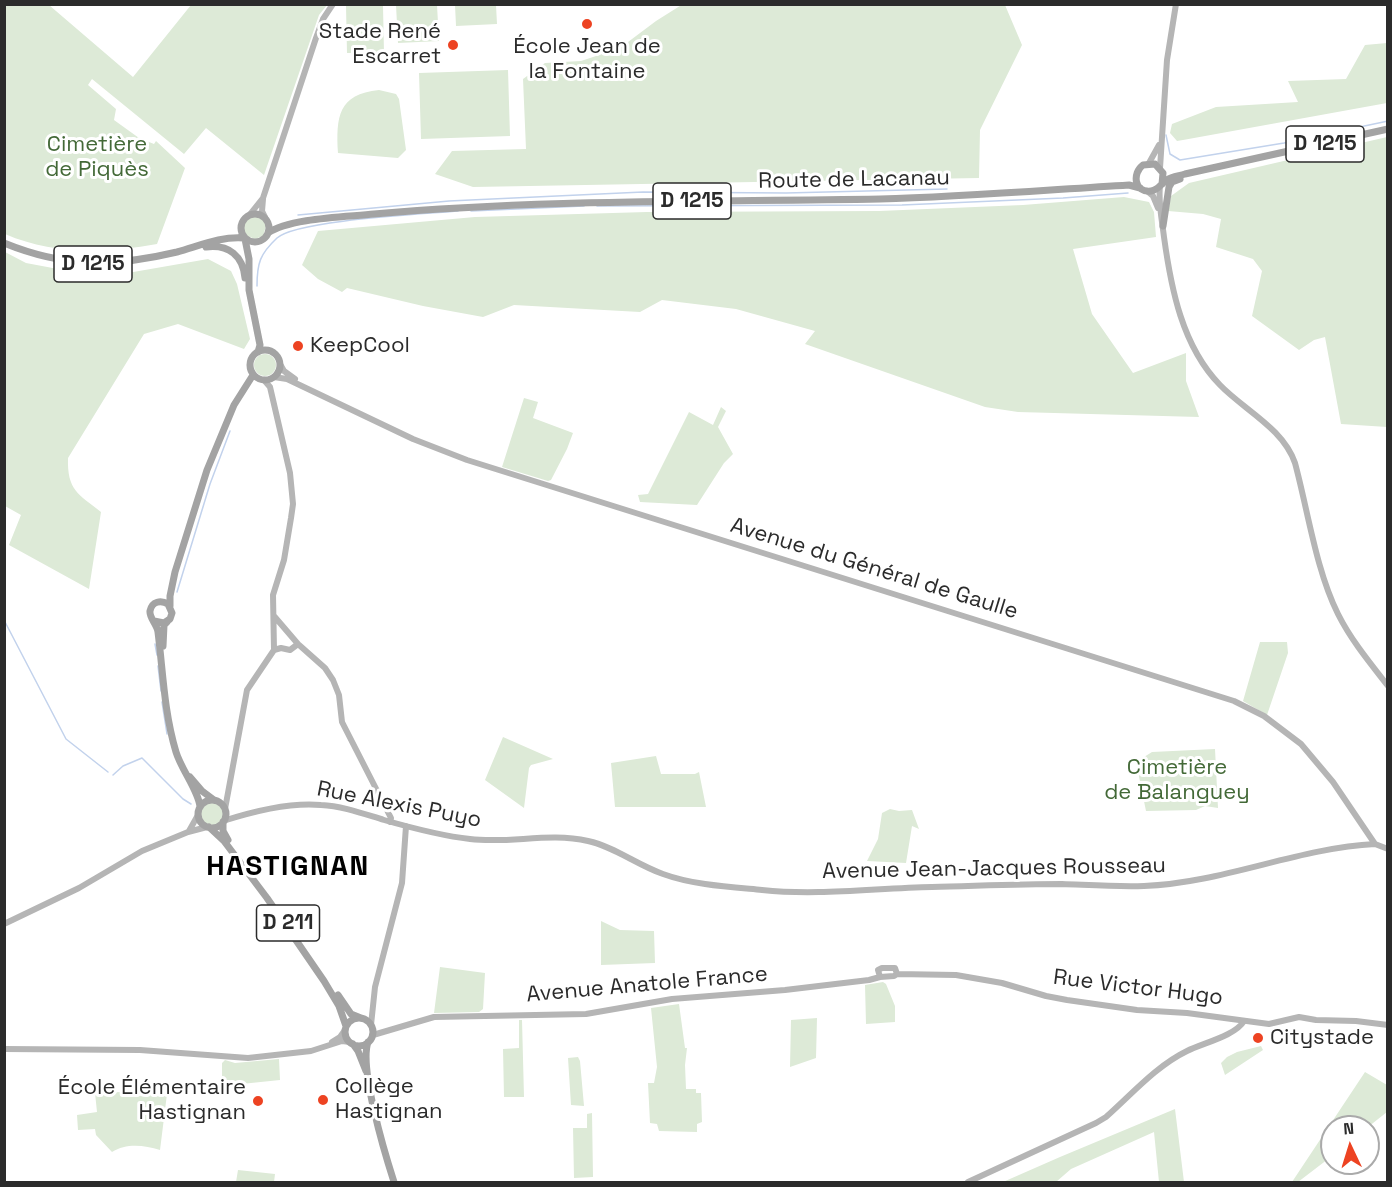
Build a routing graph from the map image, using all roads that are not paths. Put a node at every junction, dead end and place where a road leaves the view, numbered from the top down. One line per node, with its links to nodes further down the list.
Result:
1 (333, 4): 13 (street)
2 (1176, 4): 4 (street)
3 (1388, 129): 6 (main road, Route de Lacanau / D 1215)
4 (1161, 139): 5 (street); 7 (street)
5 (1149, 163): 7 (main road, Route de Lacanau); 8 (main road, Route de Lacanau)
6 (1220, 167): 9 (main road, Route de Lacanau / D 1215); 19 (main road)
7 (1161, 169): 9 (main road, Route de Lacanau / D 1215); 10 (main road)
8 (1136, 172): 11 (main road, Route de Lacanau / D 1215); 12 (main road)
9 (1185, 174): 10 (main road, Route de Lacanau / D 1215)
10 (1161, 185): 12 (main road, Route de Lacanau); 15 (street)
11 (1097, 187): 12 (main road, Route de Lacanau / D 1215); 17 (main road, Route de Lacanau / D 1215)
12 (1143, 189): 15 (street)
13 (263, 198): 14 (street); 16 (street)
14 (252, 213): 16 (main road); 18 (main road)
15 (1161, 216): 19 (street)
16 (266, 219): 17 (main road, D 1215); 20 (main road)
17 (288, 224): 20 (main road, D 1215)
18 (240, 226): 21 (main road); 22 (main road, D 1215)
19 (1163, 226): 44 (street)
20 (268, 233): 23 (main road)
21 (245, 238): 22 (main road, D 1215); 23 (main road); 26 (main road)
22 (219, 240): 25 (main road, D 1215)
23 (260, 241): 26 (main road)
24 (4, 243): 25 (main road, D 1215)
25 (183, 250): 27 (main road)
26 (249, 260): 27 (main road)
27 (252, 309): 28 (main road)
28 (255, 323): 29 (main road); 30 (main road)
29 (270, 351): 30 (main road); 31 (main road)
30 (258, 352): 32 (main road)
31 (280, 364): 33 (main road); 35 (street, Avenue du Général de Gaulle)
32 (259, 378): 33 (main road); 34 (street); 36 (main road)
33 (273, 378): 34 (street); 35 (street, Avenue du Général de Gaulle)
34 (270, 387): 39 (street)
35 (308, 389): 55 (street, Avenue du Général de Gaulle)
36 (175, 572): 37 (main road); 38 (main road)
37 (159, 602): 38 (main road); 40 (main road)
38 (170, 606): 41 (main road)
39 (274, 616): 42 (street); 43 (street)
40 (154, 621): 41 (main road); 48 (main road)
41 (167, 621): 46 (main road)
42 (298, 644): 43 (street); 51 (street)
43 (274, 650): 45 (street)
44 (1388, 686)
45 (227, 794): 46 (street); 47 (street)
46 (215, 800): 47 (main road); 48 (main road)
47 (225, 810): 49 (street); 50 (main road)
48 (199, 811): 53 (main road); 54 (street)
49 (236, 817): 50 (street, Rue Alexis Puyo); 51 (street, Rue Alexis Puyo)
50 (223, 822): 53 (main road); 61 (main road, D 211)
51 (390, 822): 52 (street, Rue Alexis Puyo)
52 (406, 826): 57 (street, Rue Alexis Puyo); 60 (street)
53 (208, 827): 54 (street); 64 (main road, D 211)
54 (188, 832): 58 (street)
55 (1376, 844): 56 (street, Avenue du Général de Gaulle); 57 (street, Avenue Jean-Jacques Rousseau)
56 (1385, 848)
57 (728, 886)
58 (4, 924)
59 (880, 977): 62 (street, Rue Victor Hugo); 65 (street, Avenue Anatole France)
60 (372, 1013): 61 (street); 65 (street)
61 (363, 1018): 64 (main road); 65 (main road)
62 (1244, 1021): 63 (street, Rue Victor Hugo); 72 (street)
63 (1387, 1026)
64 (346, 1028): 67 (main road); 69 (street)
65 (372, 1029): 66 (main road)
66 (368, 1042): 67 (main road); 70 (main road)
67 (351, 1043): 69 (street); 70 (main road)
68 (4, 1049): 69 (street)
69 (219, 1055)
70 (367, 1074): 71 (main road)
71 (394, 1182)
72 (970, 1182)

